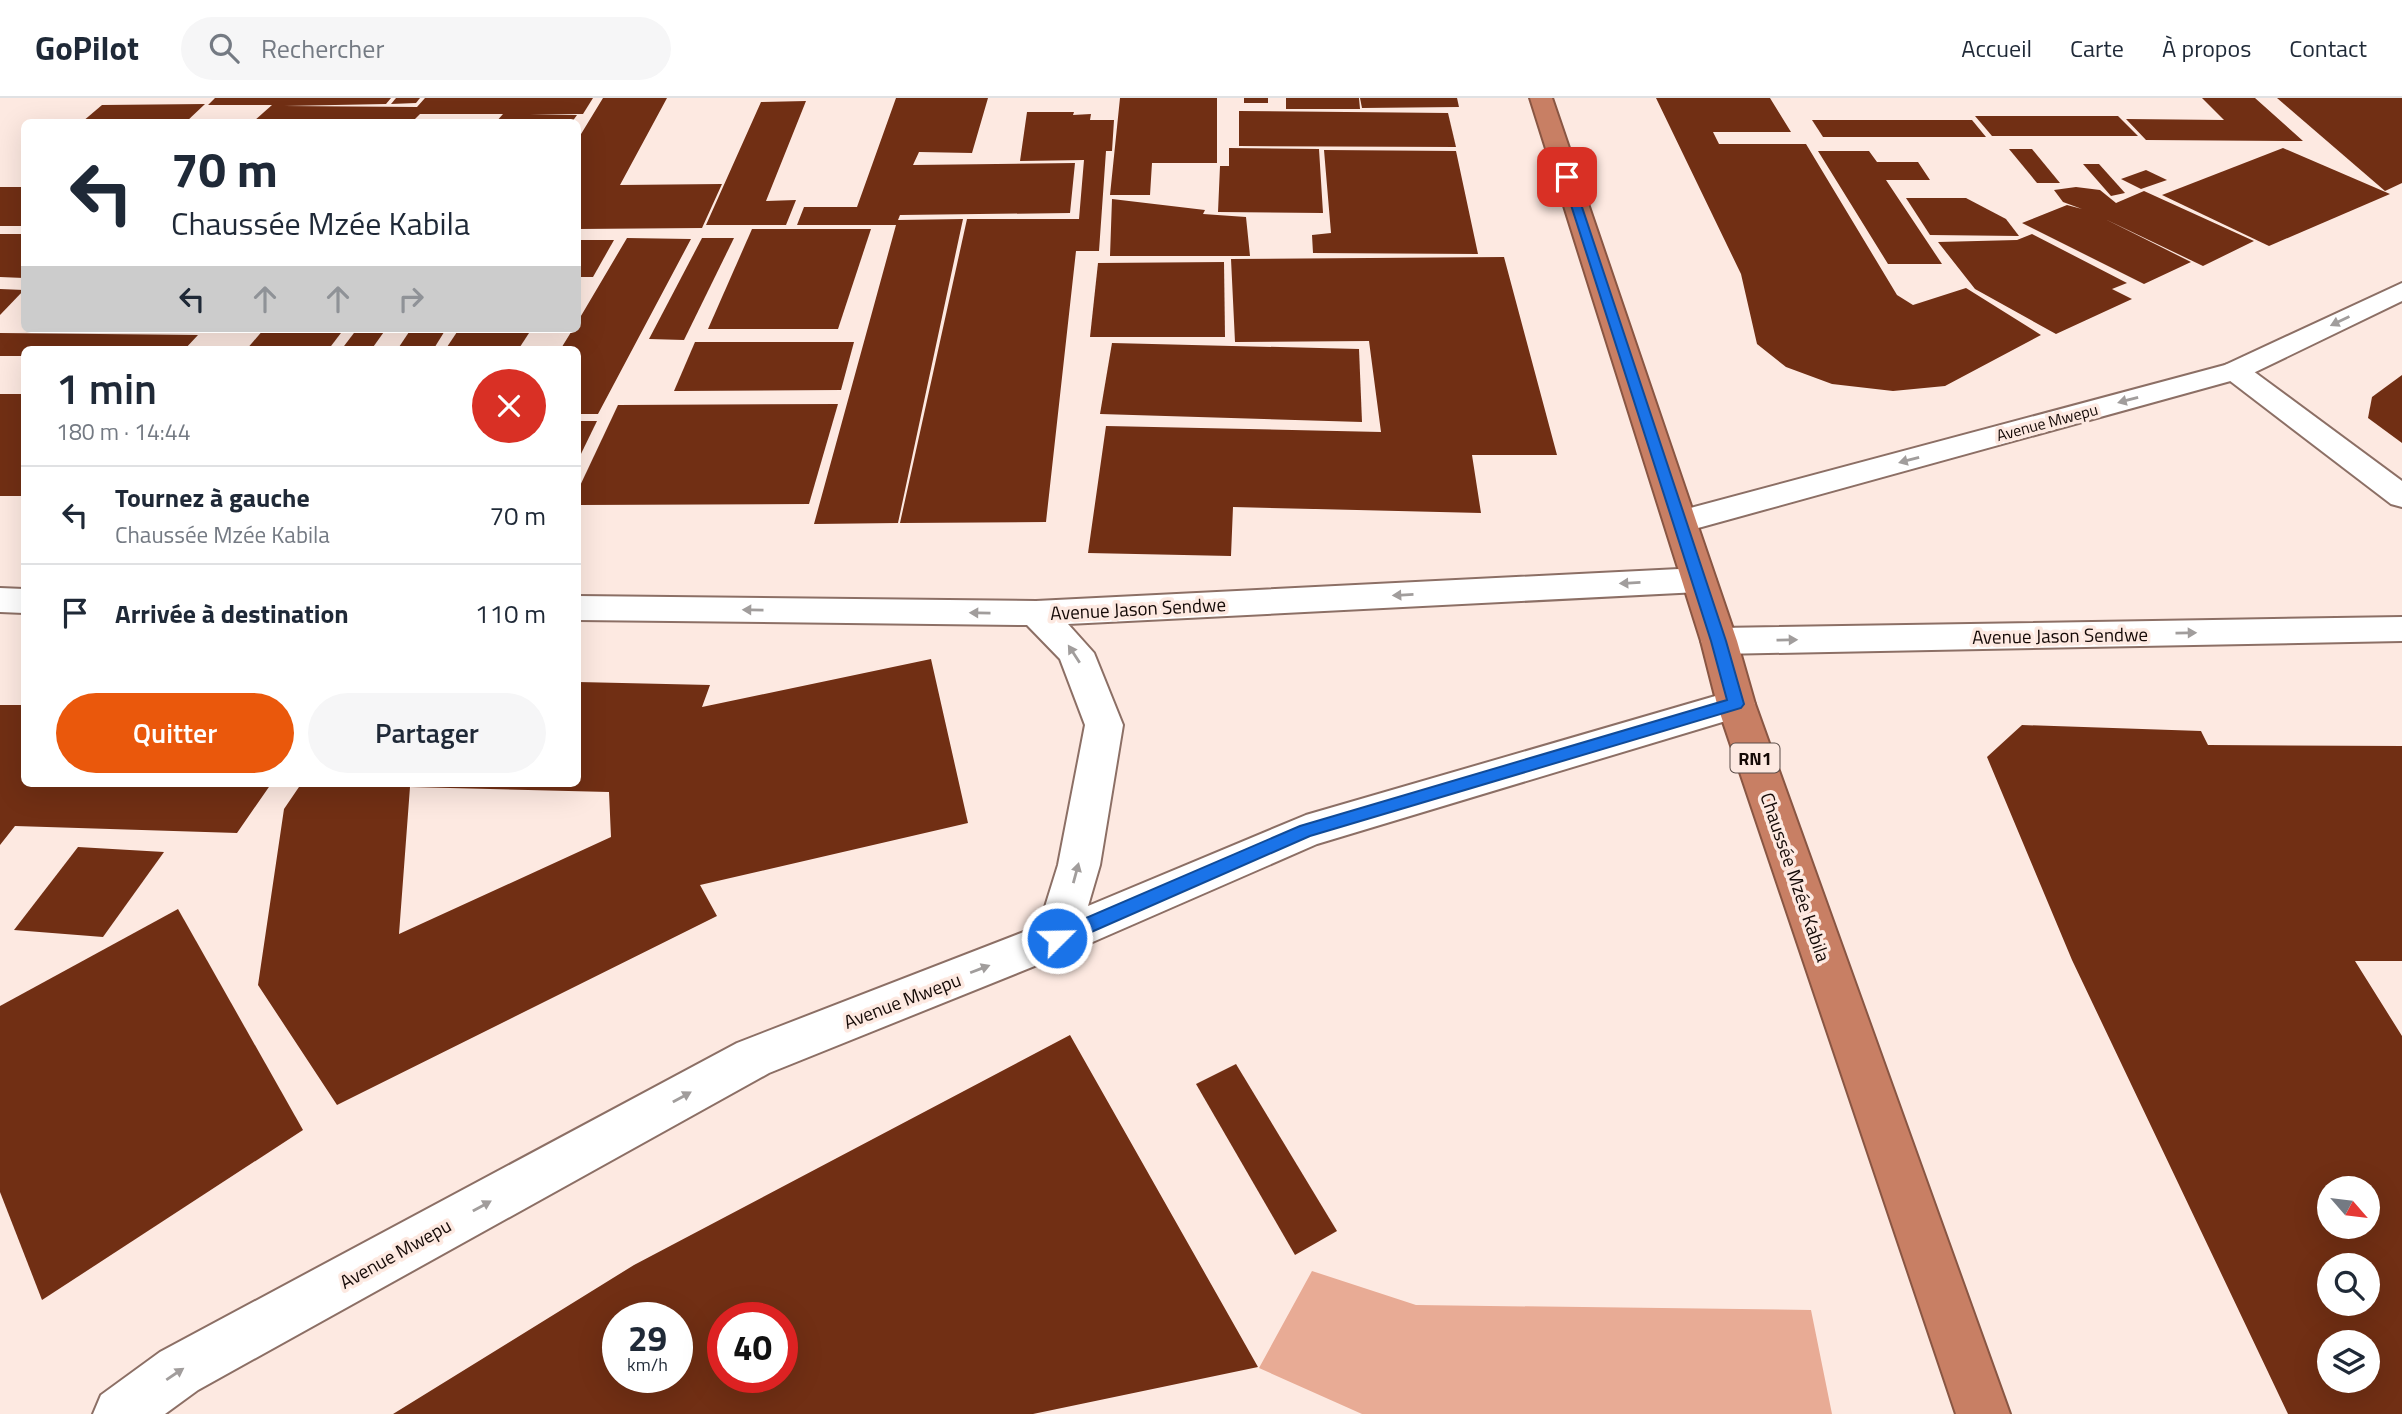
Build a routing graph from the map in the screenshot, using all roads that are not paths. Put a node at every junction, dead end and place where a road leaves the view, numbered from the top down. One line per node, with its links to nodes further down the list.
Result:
1 (1541, 98): 5 (highway, Chaussée Mzée Kabila / RN1)
2 (2402, 291): 3 (street, Avenue Mwepu, one-way to 3)
3 (2235, 371): 4 (street); 5 (street, Avenue Mwepu, one-way to 5)
4 (2402, 497)
5 (1680, 522): 6 (highway, Chaussée Mzée Kabila / RN1)
6 (1699, 580): 10 (street, Avenue Jason Sendwe, one-way to 10); 12 (highway, Chaussée Mzée Kabila / RN1)
7 (0, 600): 8 (street)
8 (21, 601)
9 (581, 608): 10 (street, Avenue Jason Sendwe, one-way to 9)
10 (1036, 613): 14 (street, one-way to 10)
11 (2402, 629): 12 (street, Avenue Jason Sendwe, one-way to 11)
12 (1718, 641): 13 (highway, Chaussée Mzée Kabila / RN1)
13 (1736, 704): 14 (street, Avenue Mwepu); 16 (highway, Chaussée Mzée Kabila / RN1)
14 (1057, 938): 15 (street, Avenue Mwepu, one-way to 14)
15 (120, 1414)
16 (1983, 1414)

